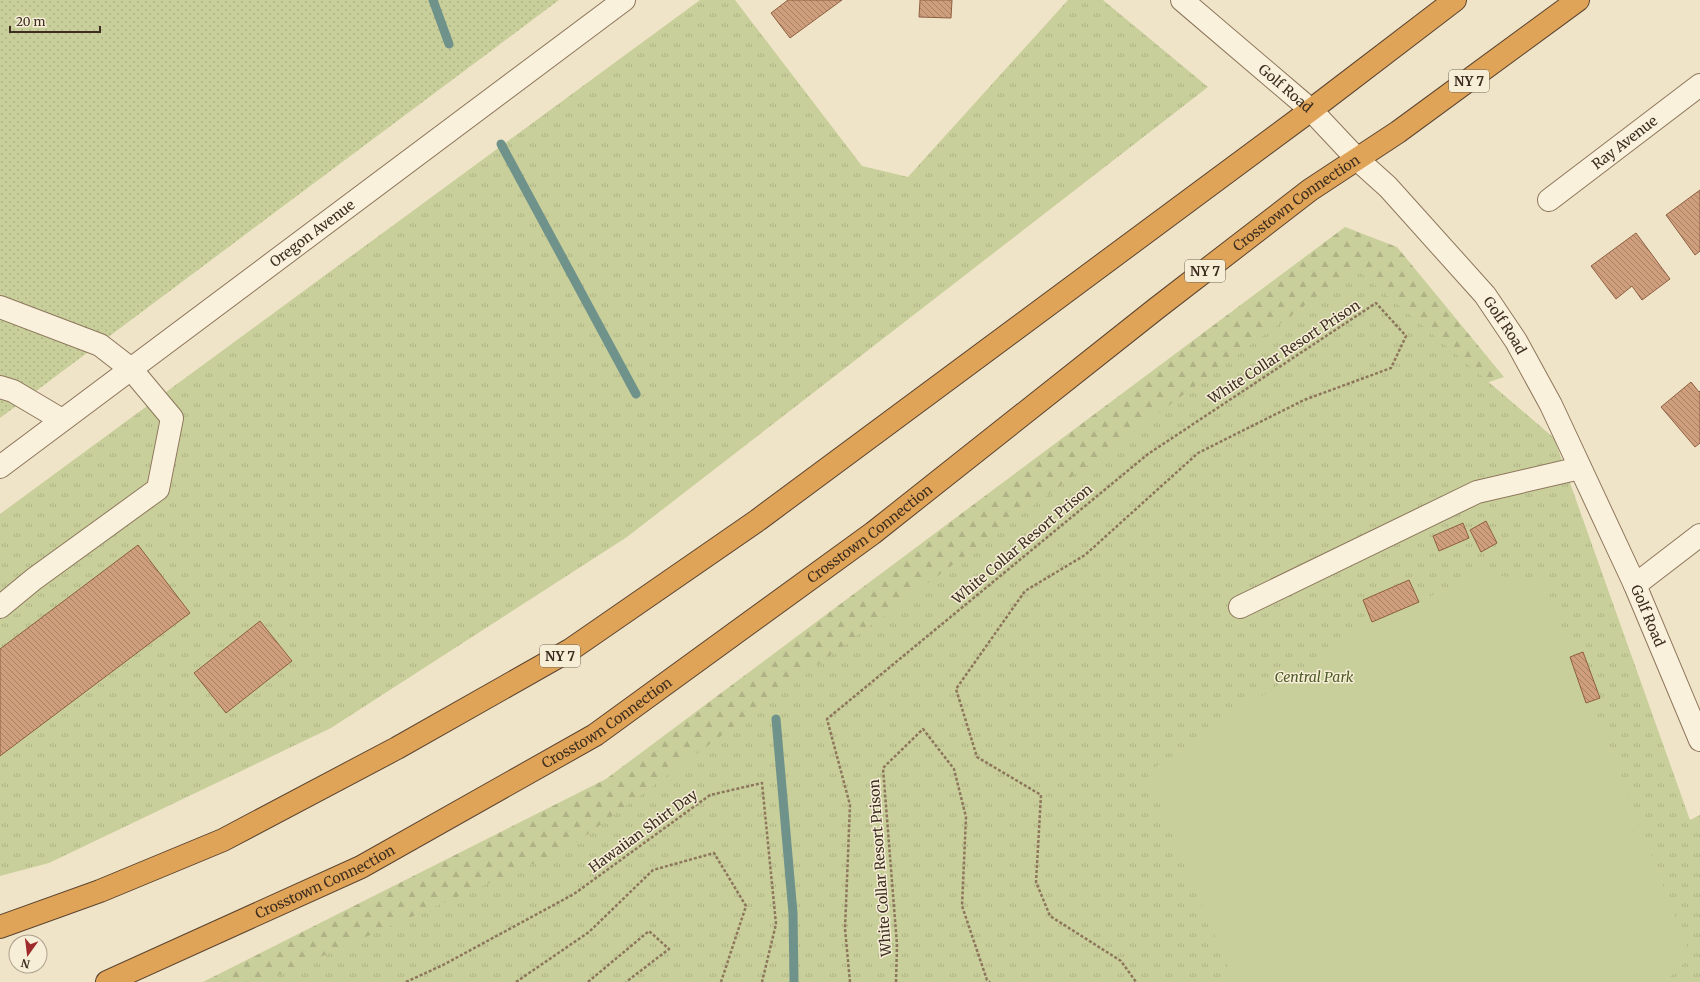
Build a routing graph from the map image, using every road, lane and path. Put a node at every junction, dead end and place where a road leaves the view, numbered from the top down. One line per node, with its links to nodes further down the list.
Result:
1 (624, 0): 10 (street, Oregon Avenue)
2 (1182, 0): 6 (street, Golf Road)
3 (1455, 0): 6 (highway, NY 7)
4 (1578, 0): 7 (highway, Crosstown Connection / NY 7)
5 (1700, 85): 8 (street, Ray Avenue)
6 (1311, 110): 7 (street, Golf Road); 20 (highway, NY 7)
7 (1358, 160): 14 (street, Golf Road); 21 (highway, Crosstown Connection / NY 7)
8 (1549, 200)
9 (0, 307): 10 (street)
10 (131, 369): 12 (street, Oregon Avenue); 18 (street)
11 (0, 387): 12 (street)
12 (62, 420): 13 (street, Oregon Avenue)
13 (0, 467)
14 (1580, 468): 16 (street, Golf Road); 17 (street)
15 (1700, 535): 16 (street)
16 (1635, 585): 19 (street, Golf Road)
17 (1240, 607)
18 (0, 608)
19 (1700, 740)
20 (0, 927)
21 (107, 982)
22 (406, 982): 27 (path, Hawaiian Shirt Day)
23 (516, 982): 26 (path)
24 (588, 982): 25 (path)
25 (626, 982)
26 (721, 982)
27 (762, 982)
28 (850, 982): 31 (path, White Collar Resort Prison)
29 (896, 982): 30 (path, White Collar Resort Prison)
30 (990, 982)
31 (1136, 982)

